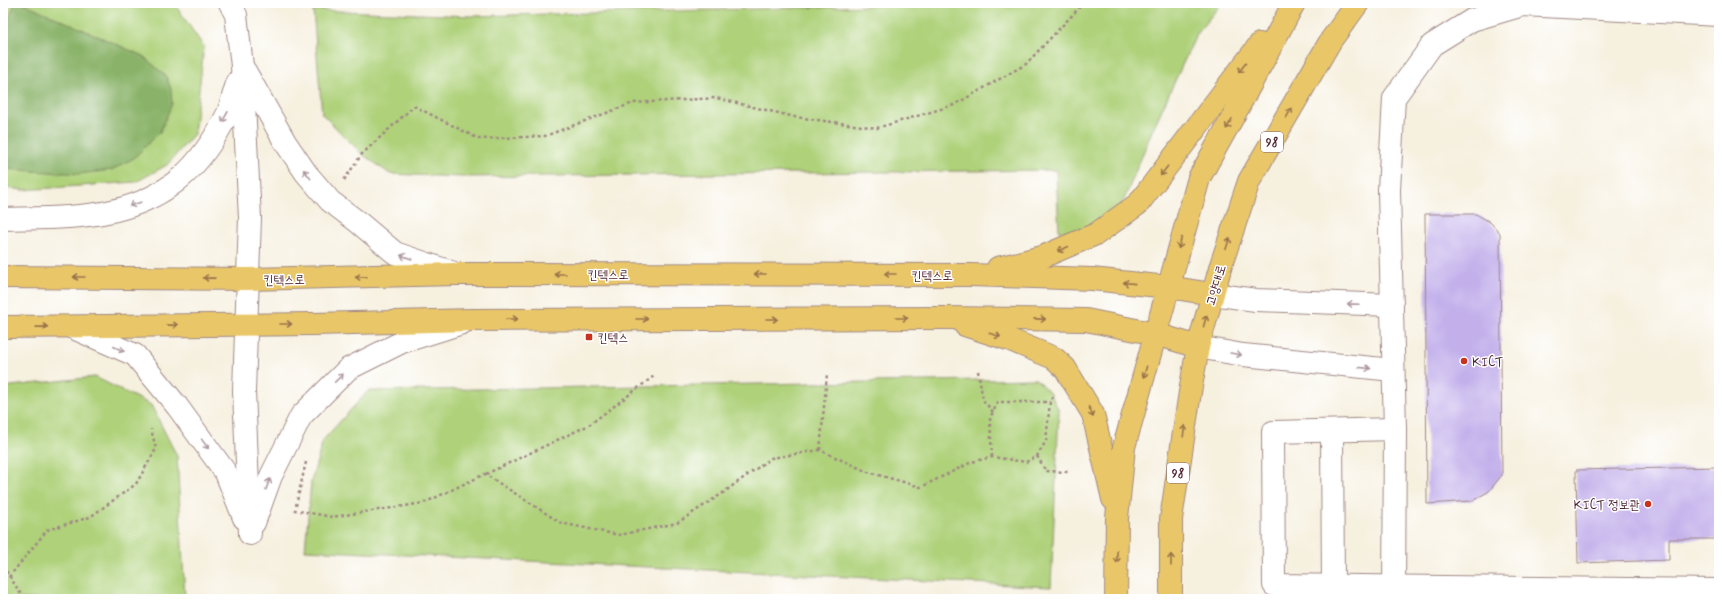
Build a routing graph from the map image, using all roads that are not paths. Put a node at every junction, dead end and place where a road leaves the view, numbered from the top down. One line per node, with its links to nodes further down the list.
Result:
1 (1292, 3): 9 (main road, one-way to 9); 12 (main road, one-way to 12)
2 (1358, 3): 13 (main road, 고양대로 / 98, one-way to 2)
3 (235, 7): 6 (lane)
4 (1683, 8): 5 (lane); 14 (lane)
5 (1719, 15)
6 (242, 66): 7 (lane, one-way to 7); 8 (lane, one-way to 6); 11 (lane)
7 (3, 220)
8 (456, 274): 9 (main road, 킨텍스로, one-way to 8); 11 (main road, 킨텍스로, one-way to 11)
9 (971, 275): 12 (main road, 킨텍스로, one-way to 9)
10 (3, 277): 11 (main road, 킨텍스로, one-way to 10)
11 (248, 279): 17 (lane)
12 (1168, 286): 13 (main road, 킨텍스로); 20 (main road)
13 (1212, 294): 14 (lane, one-way to 13); 21 (main road, 고양대로 / 98, one-way to 13)
14 (1392, 305): 22 (lane)
15 (944, 318): 16 (main road, one-way to 15); 20 (main road, one-way to 20); 25 (main road, one-way to 25)
16 (473, 320): 17 (main road, one-way to 16); 26 (lane, one-way to 16)
17 (247, 325): 19 (main road, one-way to 17); 26 (lane)
18 (3, 327): 19 (main road, one-way to 19)
19 (71, 327): 26 (lane, one-way to 26)
20 (1156, 334): 21 (main road); 25 (main road, one-way to 25)
21 (1198, 347): 22 (lane, one-way to 22); 31 (main road, 고양대로 / 98, one-way to 21)
22 (1393, 370): 23 (lane)
23 (1395, 429): 24 (lane); 29 (lane)
24 (1332, 431): 27 (lane); 27 (lane)
25 (1117, 518): 30 (main road, one-way to 30)
26 (250, 534)
27 (1333, 586): 29 (lane)
28 (1719, 590): 29 (lane)
29 (1394, 593)
30 (1116, 599)
31 (1171, 599)

